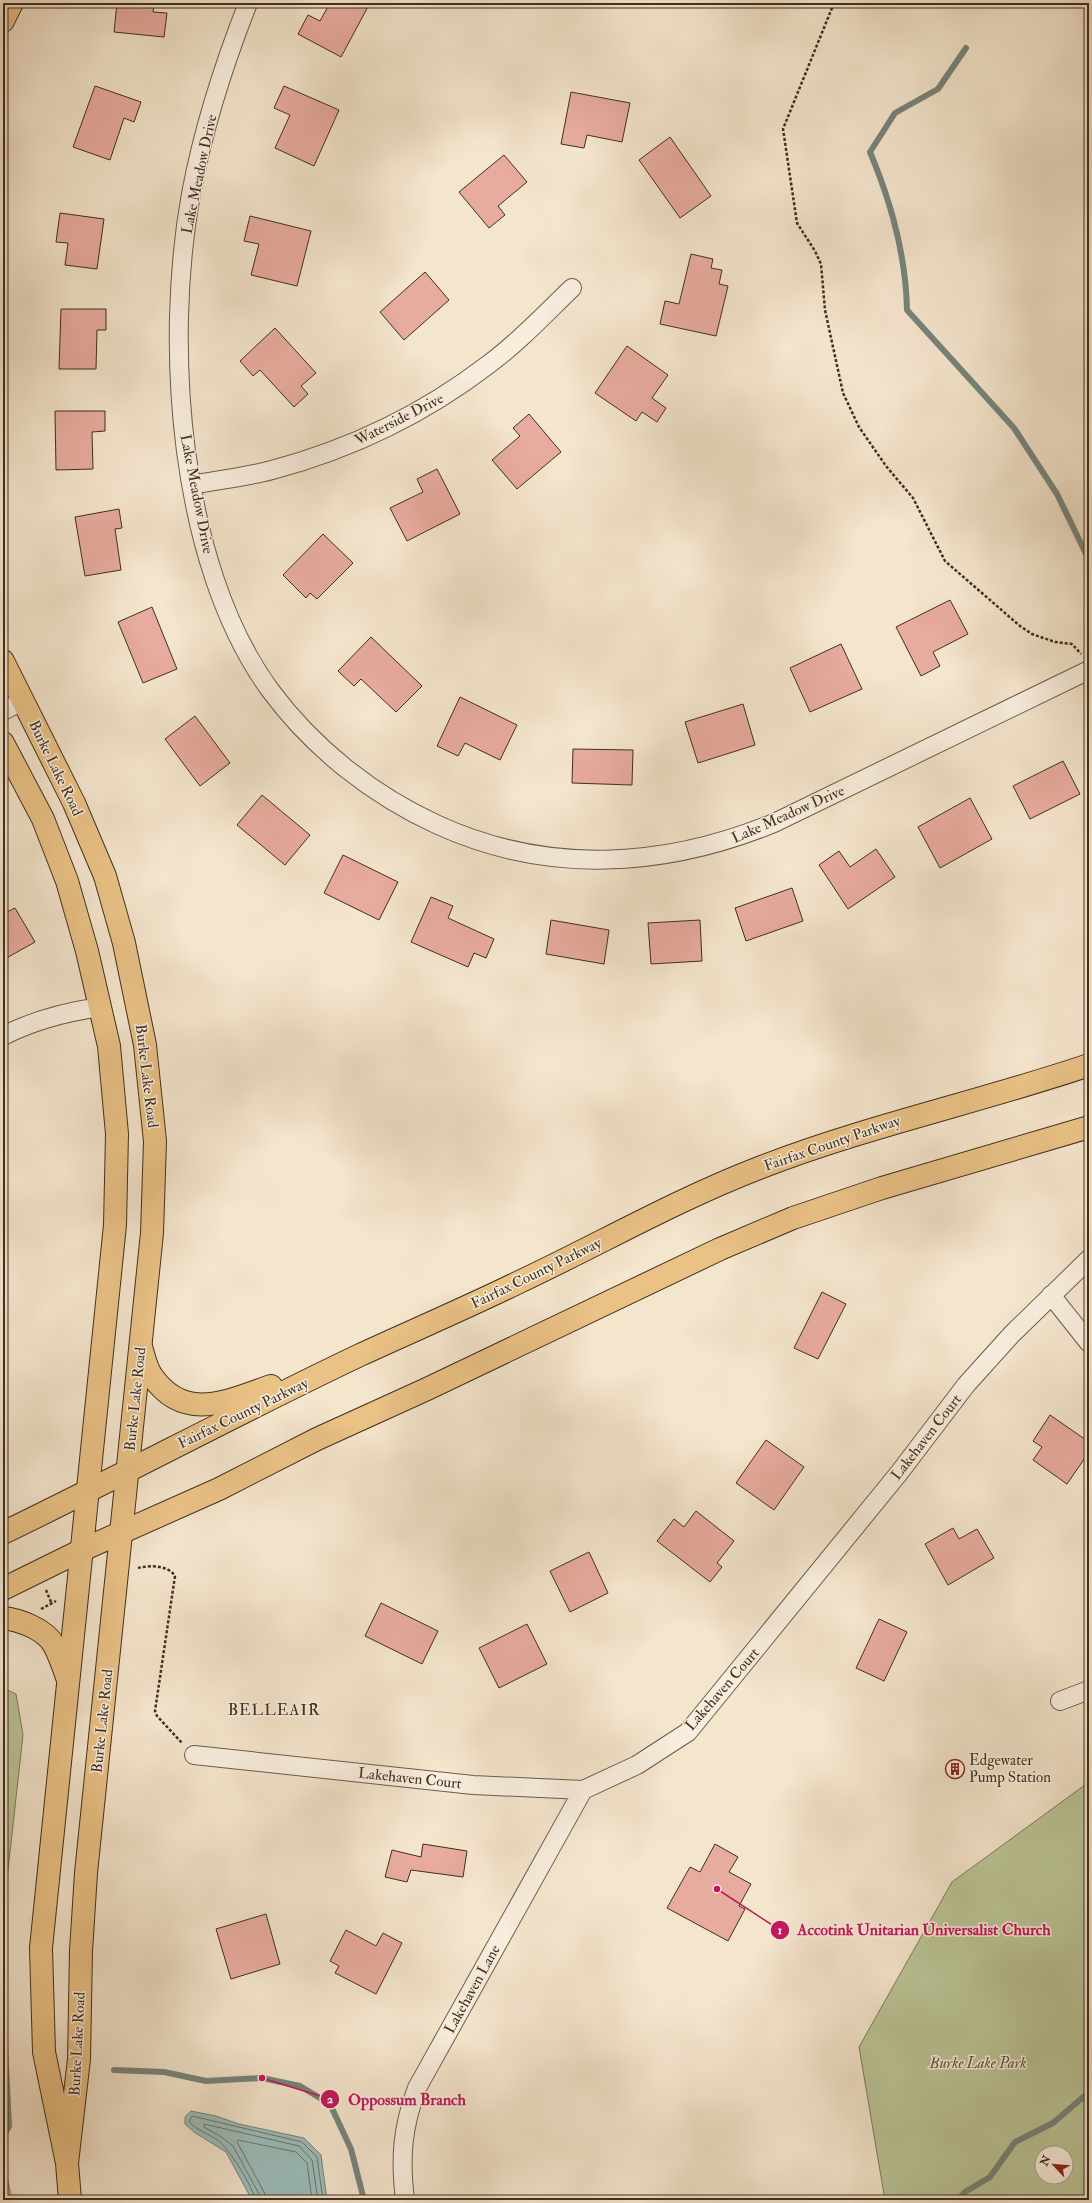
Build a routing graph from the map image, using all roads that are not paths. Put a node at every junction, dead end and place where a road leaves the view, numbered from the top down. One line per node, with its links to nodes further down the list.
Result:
1 (12, 3): 3 (main road)
2 (248, 3): 5 (street, Lake Meadow Drive)
3 (3, 22)
4 (572, 288): 5 (street, Waterside Drive)
5 (192, 485): 7 (street, Lake Meadow Drive)
6 (3, 661): 8 (main road, Burke Lake Road)
7 (1085, 662)
8 (22, 701): 9 (street); 18 (main road, Burke Lake Road)
9 (3, 711)
10 (3, 743): 11 (main road, Burke Lake Road)
11 (100, 1007): 12 (street); 21 (main road, Burke Lake Road)
12 (3, 1036)
13 (1089, 1065): 19 (main road, Fairfax County Parkway)
14 (1089, 1127): 22 (main road)
15 (1089, 1259): 16 (street, Lakehaven Court)
16 (1051, 1296): 17 (street); 31 (street, Lakehaven Court)
17 (1089, 1343)
18 (141, 1347): 19 (main road); 20 (main road, Burke Lake Road)
19 (361, 1355): 20 (main road, Fairfax County Parkway)
20 (128, 1470): 21 (main road, Fairfax County Parkway); 22 (main road, Burke Lake Road)
21 (87, 1491): 23 (main road, Fairfax County Parkway); 24 (main road, Burke Lake Road)
22 (121, 1532): 24 (main road); 32 (main road, Burke Lake Road)
23 (3, 1533)
24 (82, 1550): 25 (main road); 27 (main road, Burke Lake Road)
25 (3, 1589)
26 (3, 1618): 27 (main road)
27 (68, 1680): 32 (main road, Burke Lake Road)
28 (1089, 1690): 29 (street)
29 (1060, 1701)
30 (194, 1755): 31 (street, Lakehaven Court)
31 (582, 1790): 34 (street, Lakehaven Lane)
32 (67, 2163): 33 (main road, Burke Lake Road)
33 (70, 2200)
34 (404, 2200)

